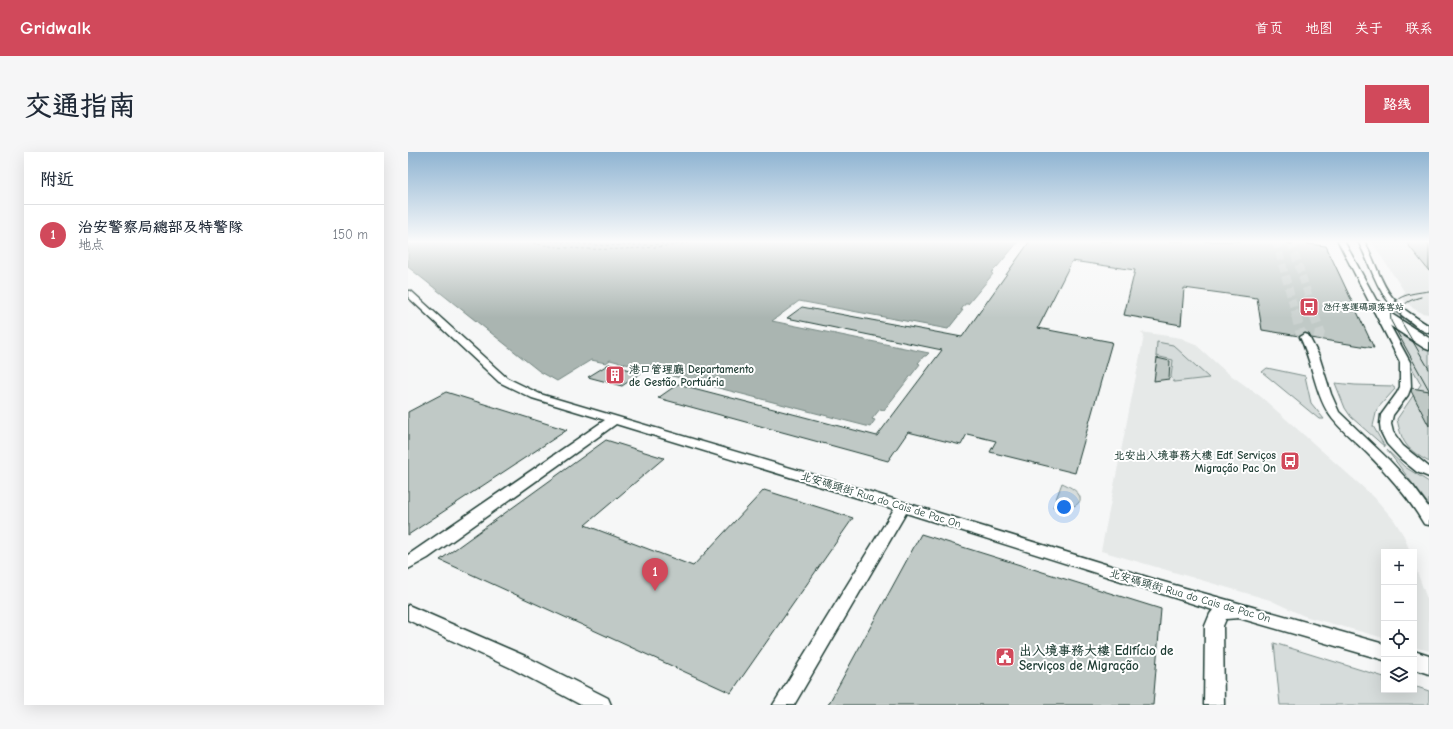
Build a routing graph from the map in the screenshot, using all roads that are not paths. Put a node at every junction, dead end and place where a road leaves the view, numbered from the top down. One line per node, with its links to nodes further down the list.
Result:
1 (1355, 267): 4 (street)
2 (1372, 267): 5 (street)
3 (408, 293): 7 (street, 北安碼頭街 Rua do Cais de Pac On)
4 (1374, 304): 5 (main road); 8 (street)
5 (1425, 337)
6 (1311, 341): 10 (street)
7 (613, 420): 9 (street, 北安碼頭街 Rua do Cais de Pac On); 11 (street)
8 (1429, 473)
9 (903, 507): 13 (street, 北安碼頭街 Rua do Cais de Pac On); 18 (street)
10 (1429, 520)
11 (408, 563)
12 (408, 612): 17 (street)
13 (1245, 613): 14 (street, 北安碼頭街 Rua do Cais de Pac On); 19 (street)
14 (1381, 651)
15 (1417, 661): 16 (street)
16 (1429, 665)
17 (601, 705)
18 (783, 705)
19 (1214, 705)

